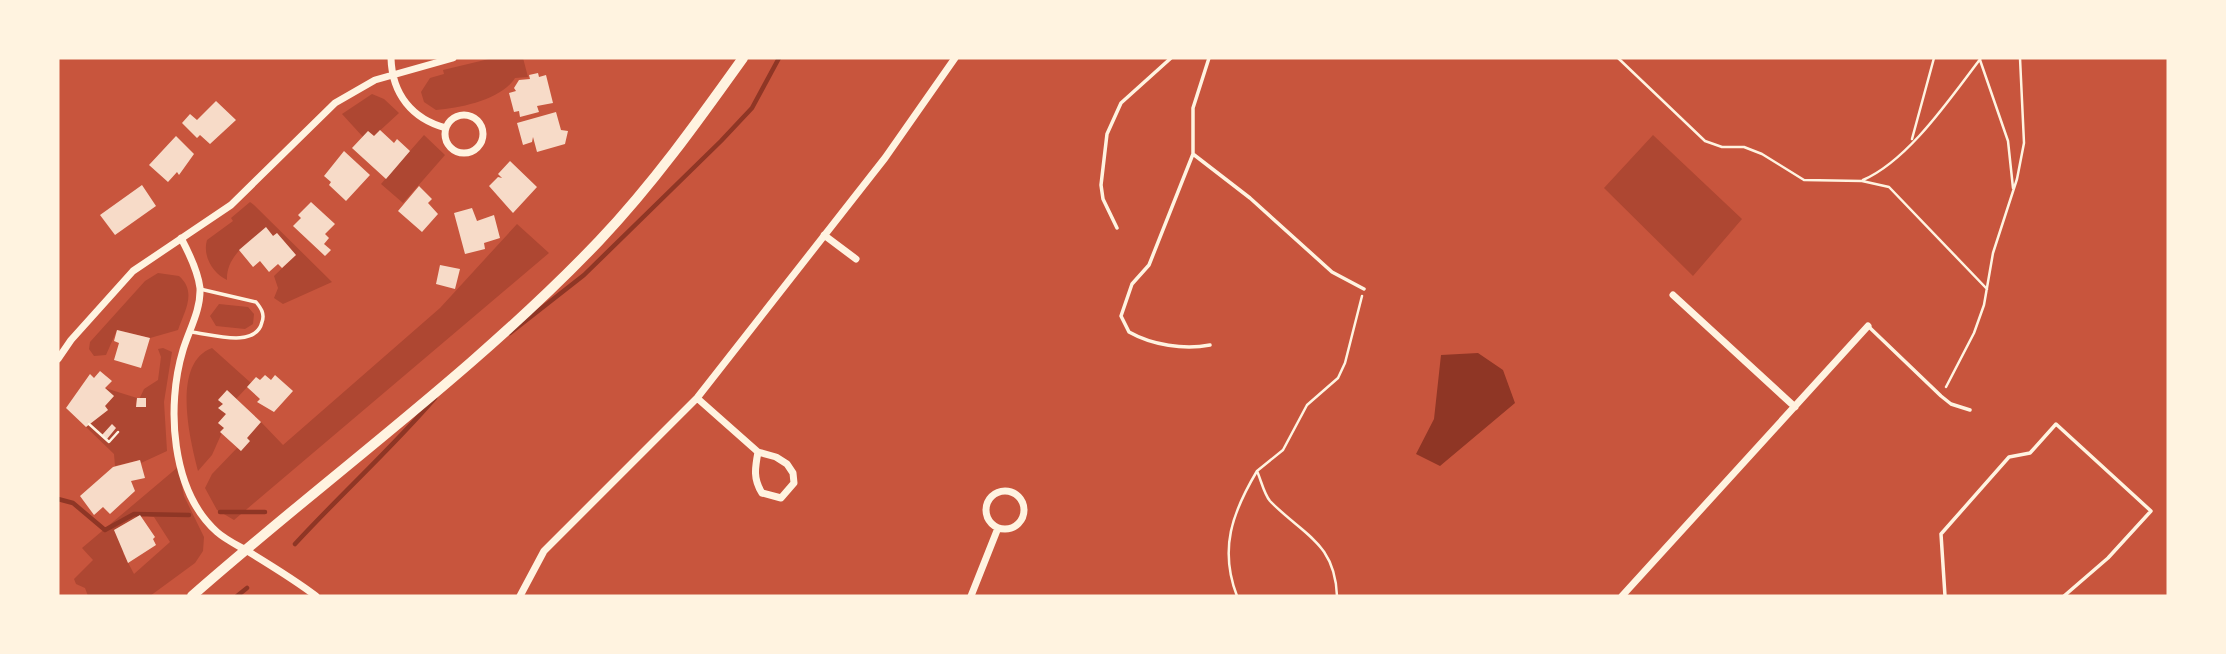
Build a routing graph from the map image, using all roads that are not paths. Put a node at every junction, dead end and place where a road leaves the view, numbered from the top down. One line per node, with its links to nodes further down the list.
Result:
1 (391, 58): 7 (street)
2 (453, 58): 7 (street)
3 (743, 58): 26 (main road)
4 (955, 58): 11 (street)
5 (1171, 58): 10 (lane)
6 (1209, 58): 9 (lane)
7 (391, 74): 8 (street); 12 (street)
8 (446, 128): 8 (street)
9 (1193, 154): 15 (lane); 19 (lane)
10 (1117, 228)
11 (824, 235): 13 (street); 21 (street)
12 (181, 238): 14 (street); 20 (street)
13 (856, 259)
14 (200, 289): 18 (street); 18 (lane)
15 (1364, 289)
16 (1673, 295): 22 (street)
17 (1868, 326): 22 (street); 23 (lane)
18 (189, 332): 26 (street)
19 (1210, 345)
20 (58, 359)
21 (697, 398): 24 (street); 29 (street)
22 (1795, 407): 31 (street)
23 (1969, 410)
24 (758, 452): 24 (street)
25 (998, 528): 25 (street); 30 (street)
26 (245, 549): 27 (main road); 28 (street)
27 (192, 596)
28 (316, 596)
29 (520, 596)
30 (971, 596)
31 (1622, 596)
32 (1945, 596): 33 (lane)
33 (2064, 596)

